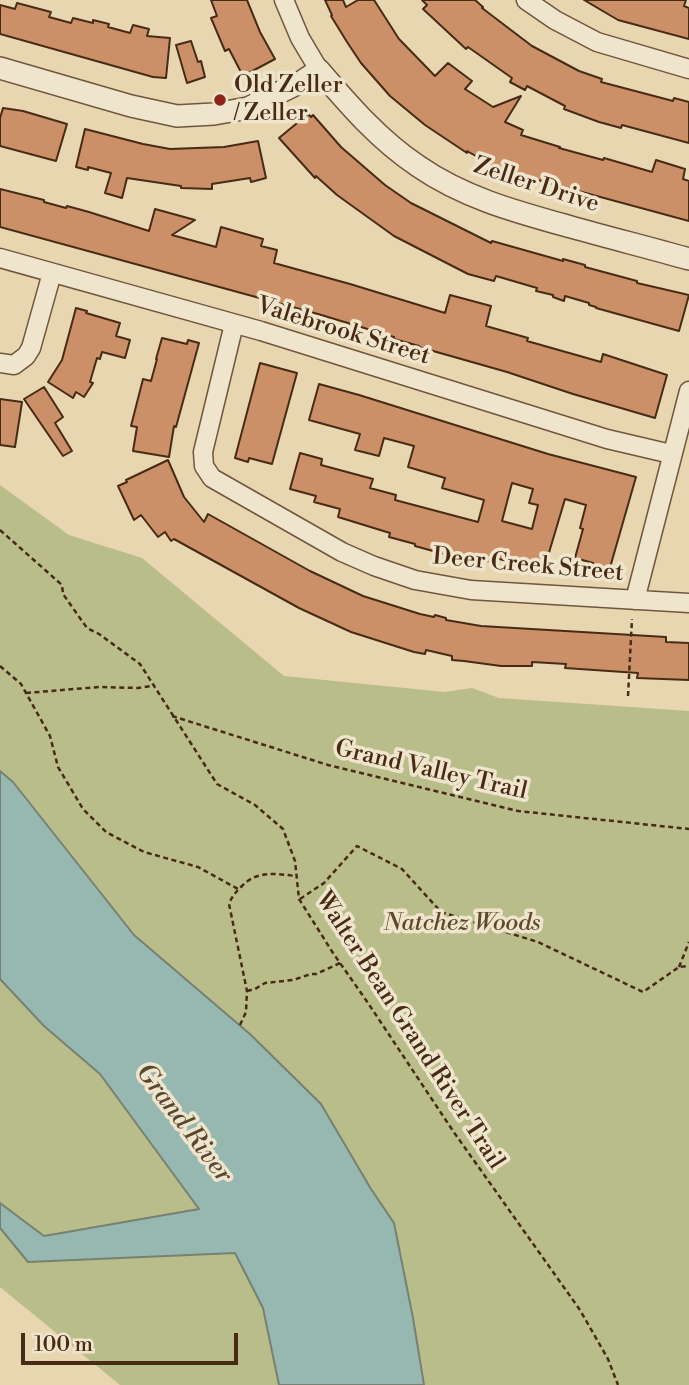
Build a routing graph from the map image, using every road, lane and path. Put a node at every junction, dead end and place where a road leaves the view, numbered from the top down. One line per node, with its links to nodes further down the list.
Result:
1 (284, 0): 5 (street, Zeller Drive)
2 (526, 0): 4 (street)
3 (0, 68): 5 (street)
4 (689, 69)
5 (319, 70): 6 (street, Zeller Drive)
6 (689, 259)
7 (1, 264): 8 (street, Valebrook Street)
8 (52, 273): 9 (street, Valebrook Street); 10 (street)
9 (234, 324): 12 (street, Valebrook Street); 14 (street, Deer Creek Street)
10 (0, 363)
11 (689, 391): 12 (street)
12 (671, 454): 14 (street)
13 (0, 530): 18 (path, Walter Bean Grand River Trail)
14 (635, 600): 15 (street, Deer Creek Street)
15 (689, 603)
16 (632, 619): 20 (path)
17 (0, 666): 19 (path)
18 (154, 686): 19 (path); 21 (path, Walter Bean Grand River Trail)
19 (26, 693): 24 (path)
20 (628, 696)
21 (172, 716): 22 (path, Grand Valley Trail); 23 (path, Walter Bean Grand River Trail)
22 (689, 830)
23 (296, 876): 24 (path); 25 (path, Walter Bean Grand River Trail)
24 (238, 890): 30 (path)
25 (299, 900): 27 (path, Walter Bean Grand River Trail); 29 (path)
26 (689, 942): 29 (path)
27 (340, 963): 30 (path); 32 (path, Walter Bean Grand River Trail)
28 (689, 966): 29 (path)
29 (679, 967)
30 (247, 991): 31 (path)
31 (240, 1025)
32 (618, 1385)

